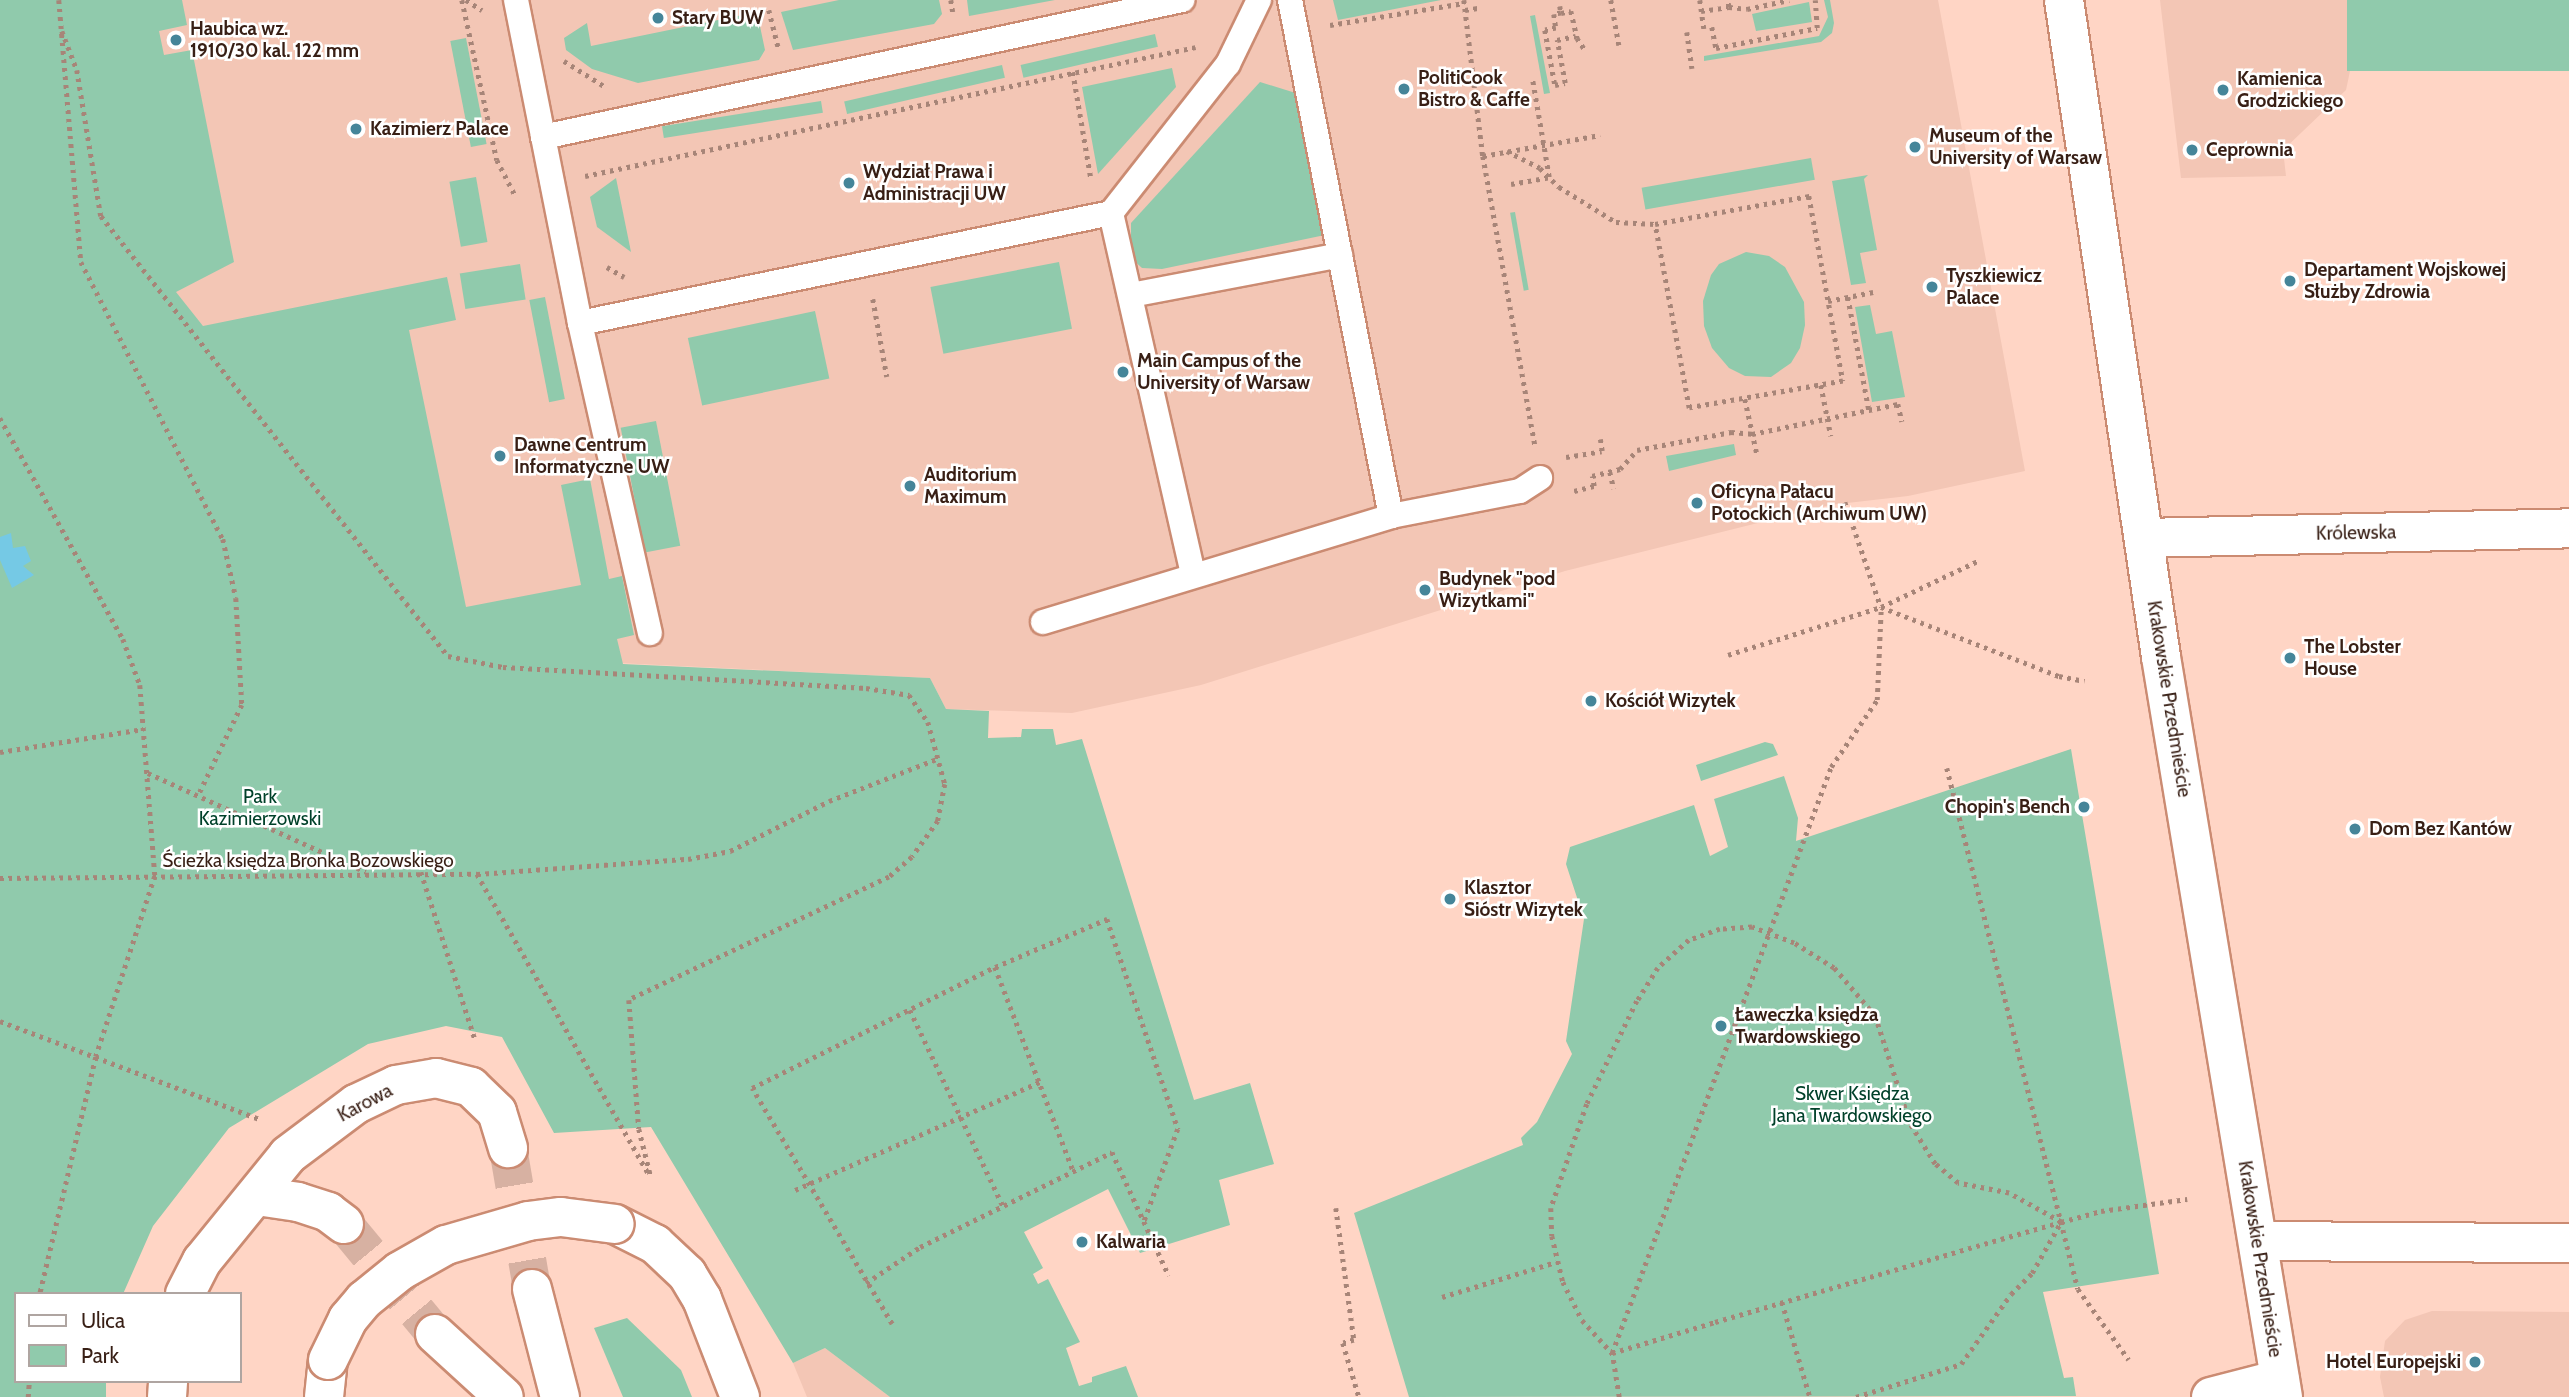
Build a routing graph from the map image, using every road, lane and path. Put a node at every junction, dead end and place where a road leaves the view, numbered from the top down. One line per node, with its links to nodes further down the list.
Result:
1 (59, 0): 23 (path)
2 (516, 0): 34 (lane)
3 (1182, 0): 34 (lane)
4 (1259, 0): 26 (lane)
5 (1290, 0): 43 (lane)
6 (1611, 0): 27 (path)
7 (1700, 0): 18 (path)
8 (1727, 0): 14 (path)
9 (1789, 0): 14 (path)
10 (1815, 0): 21 (path)
11 (2064, 0): 70 (street, Krakowskie Przedmieście)
12 (1464, 1): 17 (path); 20 (path)
13 (1560, 6): 19 (path)
14 (1729, 7): 18 (path)
15 (1478, 8): 17 (path)
16 (769, 10): 29 (path)
17 (1465, 10): 37 (path)
18 (1702, 11): 22 (path)
19 (1561, 13): 25 (path); 25 (path)
20 (1324, 26)
21 (1712, 27)
22 (1704, 29)
23 (62, 31): 80 (path); 83 (path)
24 (1687, 32): 30 (path)
25 (1576, 36): 28 (path)
26 (1238, 38): 31 (path); 41 (lane)
27 (1619, 45)
28 (1585, 50)
29 (780, 54)
30 (1692, 69)
31 (1073, 72): 39 (path); 41 (path)
32 (1532, 78): 35 (path)
33 (1600, 135): 35 (path)
34 (543, 137): 39 (lane)
35 (1544, 145): 36 (path); 38 (path)
36 (1507, 151): 37 (path); 38 (path)
37 (1483, 156): 63 (path)
38 (1549, 177): 40 (path); 42 (path)
39 (552, 183): 44 (lane)
40 (1511, 184)
41 (1111, 212): 48 (lane); 51 (lane)
42 (1655, 224): 50 (path); 54 (path)
43 (1340, 255): 48 (lane); 68 (lane)
44 (569, 267): 45 (path); 51 (lane)
45 (632, 281)
46 (871, 291): 52 (path)
47 (1873, 292): 49 (path)
48 (1131, 295): 72 (lane)
49 (1848, 297): 50 (path); 55 (path)
50 (1828, 301): 53 (path)
51 (580, 323): 75 (lane)
52 (887, 377)
53 (1821, 385): 54 (path); 57 (path)
54 (1745, 399): 59 (path)
55 (1869, 410): 57 (path); 58 (path)
56 (0, 418): 78 (path)
57 (1827, 418): 59 (path); 60 (path)
58 (1902, 422)
59 (1752, 434): 62 (path); 64 (path)
60 (1831, 436)
61 (1600, 439): 63 (path)
62 (1757, 454)
63 (1539, 470): 68 (lane)
64 (1610, 472): 65 (path); 66 (path)
65 (1614, 489)
66 (1570, 492)
67 (1845, 502): 73 (path)
68 (1391, 516): 72 (lane)
69 (2569, 528): 70 (street, Królewska)
70 (2144, 538): 109 (street, Krakowskie Przedmieście)
71 (1979, 561): 73 (path)
72 (1193, 575): 74 (lane)
73 (1881, 607): 76 (path); 77 (path); 89 (path)
74 (1043, 622)
75 (650, 632)
76 (1728, 655)
77 (2085, 681)
78 (143, 729): 79 (path); 82 (path)
79 (0, 752)
80 (937, 759): 86 (path); 86 (path, Ścieżka księdza Bronka Bozowskiego)
81 (1947, 768): 107 (path)
82 (147, 773): 83 (path); 87 (path)
83 (198, 796): 84 (path)
84 (367, 873): 85 (path, Ścieżka księdza Bronka Bozowskiego); 87 (path, Ścieżka księdza Bronka Bozowskiego)
85 (421, 873): 86 (path, Ścieżka księdza Bronka Bozowskiego); 93 (path)
86 (477, 874)
87 (155, 876): 88 (path, Ścieżka księdza Bronka Bozowskiego); 94 (path)
88 (0, 878)
89 (1770, 933): 107 (path); 111 (path); 121 (path)
90 (995, 967): 91 (path); 95 (path); 106 (path)
91 (910, 1010): 96 (path); 100 (path)
92 (0, 1021): 94 (path)
93 (475, 1039)
94 (96, 1057): 97 (path); 115 (path)
95 (1040, 1082): 96 (path); 99 (path)
96 (960, 1117): 100 (path); 104 (path)
97 (259, 1119)
98 (508, 1148): 102 (street, Karowa)
99 (1073, 1170): 104 (path); 106 (path)
100 (809, 1184): 101 (path); 113 (path)
101 (795, 1190)
102 (257, 1196): 108 (street); 116 (street, Karowa)
103 (2187, 1199): 107 (path)
104 (1003, 1206): 113 (path)
105 (1336, 1208): 128 (path)
106 (1144, 1222): 112 (path)
107 (2061, 1222): 118 (path); 122 (path); 131 (path)
108 (344, 1224)
109 (2258, 1241): 110 (street); 124 (street, Krakowskie Przedmieście)
110 (2569, 1244)
111 (1556, 1262): 117 (path); 121 (path)
112 (1169, 1276)
113 (866, 1283): 119 (path)
114 (532, 1289): 126 (street)
115 (40, 1292)
116 (186, 1292)
117 (1442, 1297)
118 (1782, 1302): 121 (path); 130 (path)
119 (892, 1324)
120 (435, 1334): 125 (street)
121 (1612, 1353): 129 (path)
122 (2129, 1360)
123 (326, 1379): 127 (street, bridge)
124 (2282, 1388): 132 (street)
125 (504, 1397)
126 (561, 1397)
127 (740, 1397)
128 (1359, 1397)
129 (1619, 1397)
130 (1810, 1397)
131 (1856, 1397)
132 (2211, 1397)

